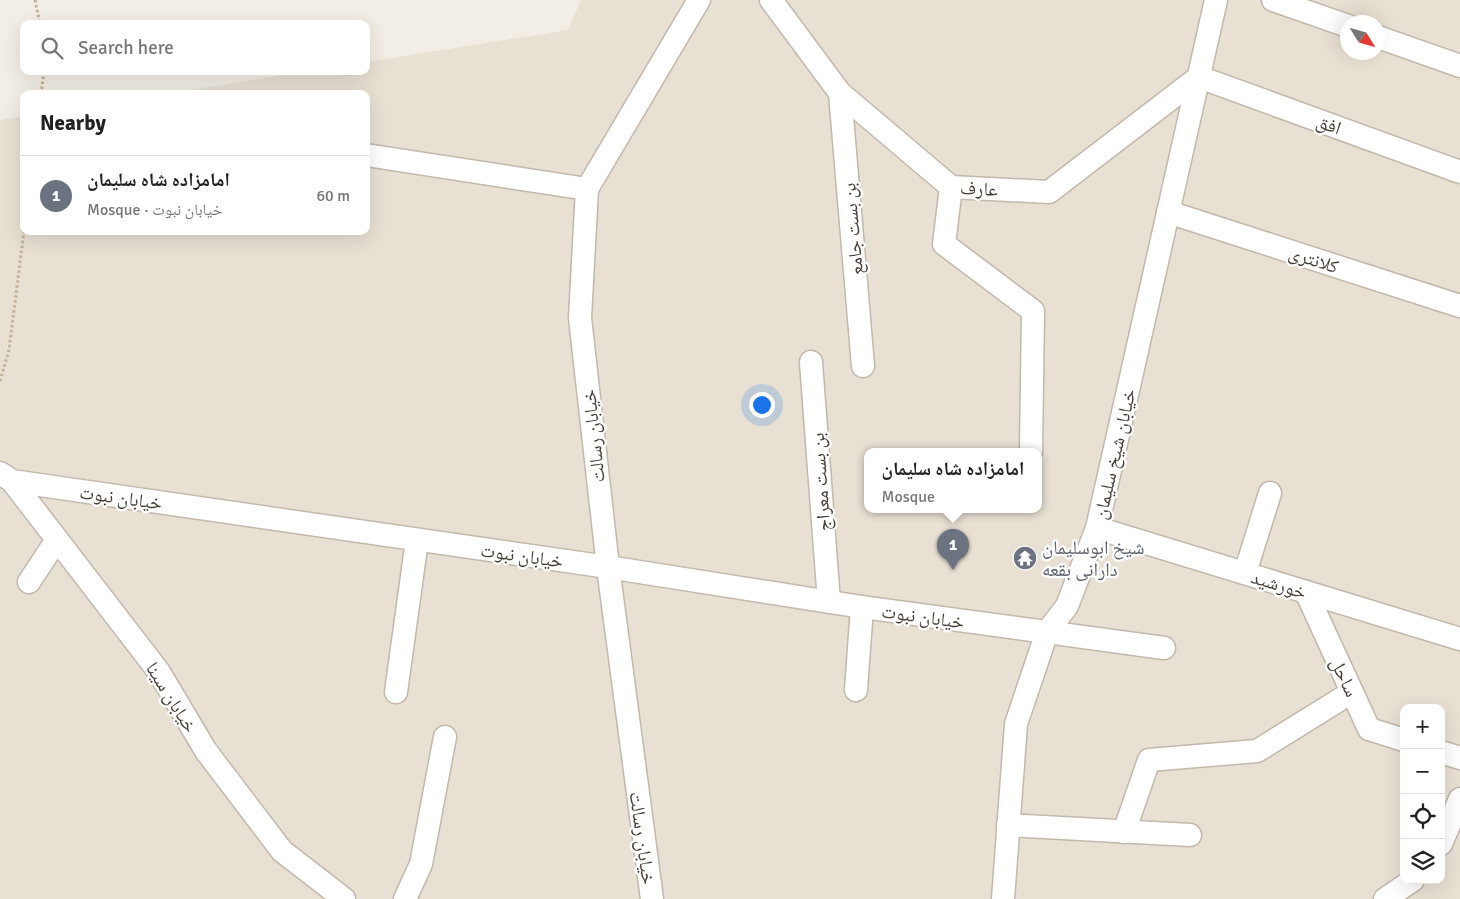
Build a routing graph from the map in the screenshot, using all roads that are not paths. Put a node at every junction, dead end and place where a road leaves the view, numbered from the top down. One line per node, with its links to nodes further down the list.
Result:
1 (699, 0): 13 (street, خیابان رسالت)
2 (771, 0): 9 (street, عارف)
3 (1216, 0): 8 (street, خیابان شیخ سلیمان)
4 (1273, 0): 5 (street)
5 (1340, 23)
6 (1385, 39): 7 (street)
7 (1460, 66)
8 (1199, 77): 11 (street, افق); 12 (street, عارف); 14 (street, خیابان شیخ سلیمان)
9 (840, 93): 12 (street, عارف); 17 (street, بن بست جامع)
10 (370, 156): 13 (street)
11 (1460, 172)
12 (951, 187): 18 (street)
13 (587, 189): 24 (street, خیابان رسالت)
14 (1168, 212): 15 (street, کلانتری); 21 (street, خیابان شیخ سلیمان)
15 (1460, 306)
16 (811, 362): 28 (street, بن بست معراج)
17 (863, 366)
18 (1031, 448)
19 (6, 477): 22 (street, خیابان نبوت); 23 (street, خیابان سینا)
20 (1270, 493): 25 (street)
21 (1097, 528): 25 (street, خورشید); 30 (street, خیابان شیخ سلیمان)
22 (417, 540): 24 (street, خیابان نبوت); 34 (street)
23 (56, 541): 26 (street); 46 (street, خیابان سینا)
24 (608, 567): 28 (street, خیابان نبوت); 48 (street, خیابان رسالت)
25 (1244, 573): 27 (street, خورشید)
26 (29, 582)
27 (1306, 592): 31 (street, خورشید); 35 (street, ساحل)
28 (829, 602): 29 (street, خیابان نبوت)
29 (862, 607): 30 (street, خیابان نبوت); 33 (street)
30 (1047, 632): 32 (street, خیابان نبوت); 41 (street, خیابان شیخ سلیمان)
31 (1460, 640)
32 (1164, 648)
33 (856, 690)
34 (396, 692)
35 (1352, 692): 37 (street, ساحل); 42 (street)
36 (445, 737): 47 (street)
37 (1400, 739)
38 (1445, 753): 39 (street)
39 (1460, 758)
40 (1460, 799): 44 (street)
41 (1008, 824): 42 (street); 49 (street, خیابان شیخ سلیمان)
42 (1124, 832): 43 (street)
43 (1190, 835)
44 (1443, 839)
45 (1407, 884): 50 (street)
46 (344, 899)
47 (405, 899)
48 (652, 899)
49 (1003, 899)
50 (1385, 899)

